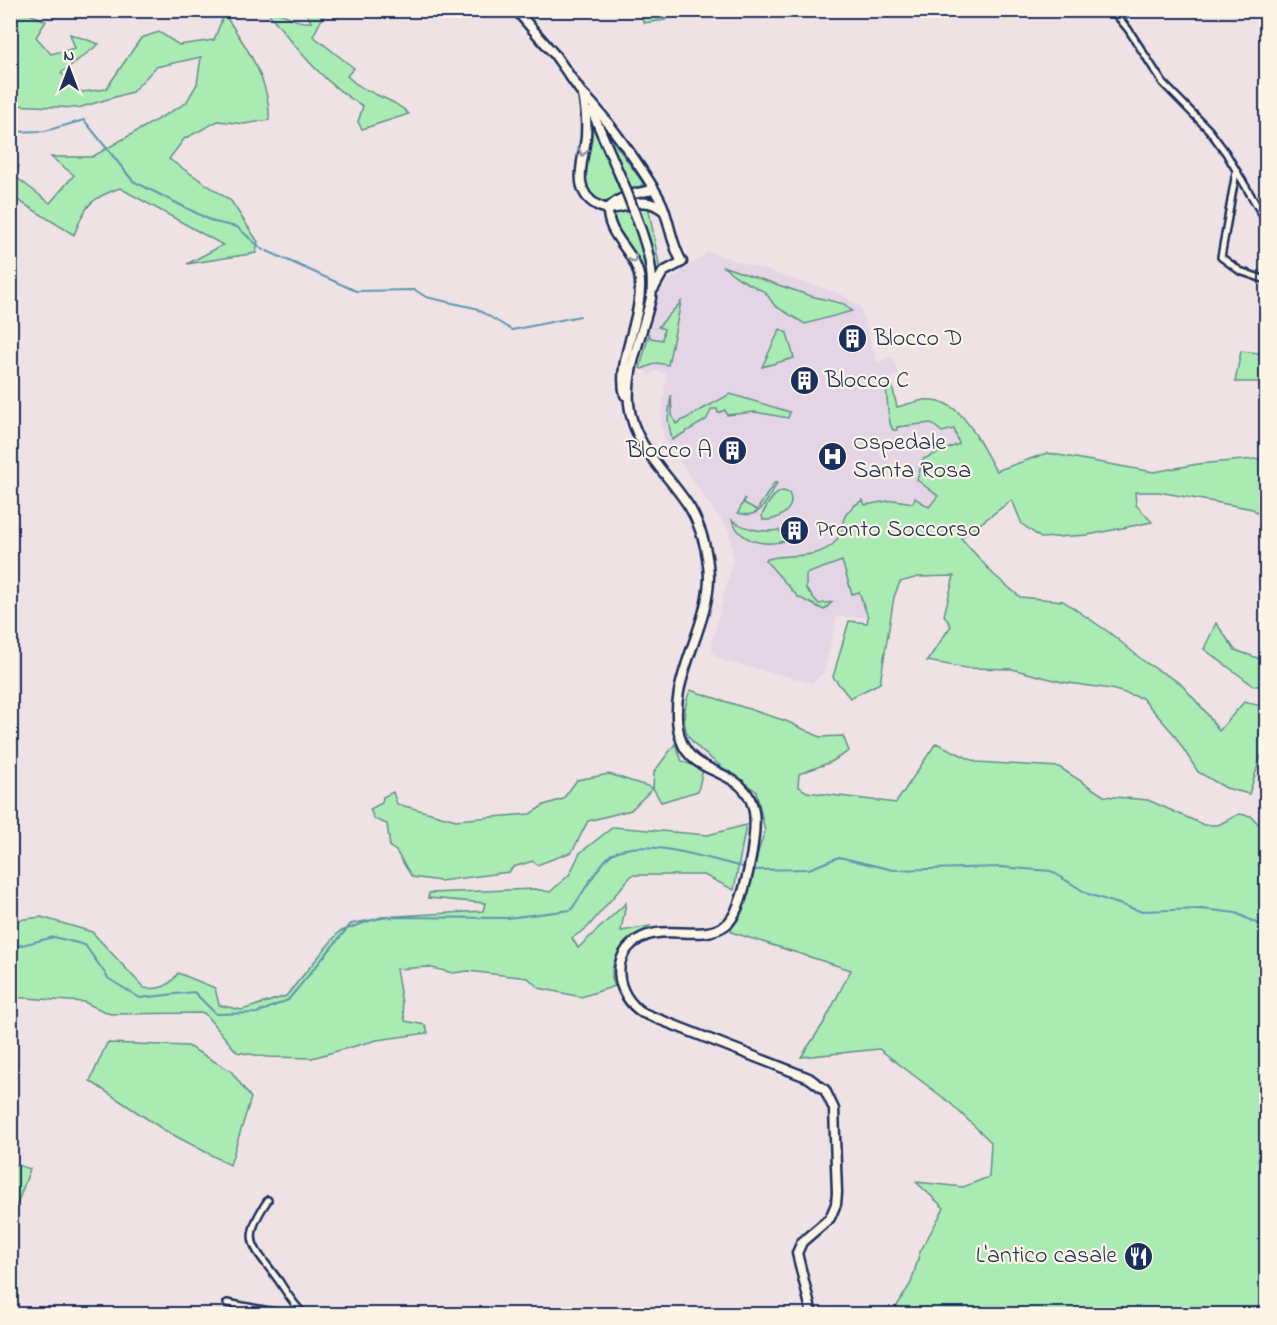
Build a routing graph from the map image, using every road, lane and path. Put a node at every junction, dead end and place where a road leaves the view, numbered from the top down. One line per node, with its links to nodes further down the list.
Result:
1 (516, 10): 3 (main road)
2 (1112, 10): 4 (street)
3 (583, 94): 5 (main road); 6 (main road, bridge); 7 (main road, one-way to 7)
4 (1236, 171): 9 (street); 10 (street)
5 (654, 190): 6 (main road); 7 (main road); 8 (main road)
6 (632, 207): 7 (main road); 8 (main road); 11 (main road)
7 (608, 209): 12 (main road, one-way to 12)
8 (666, 213): 11 (main road)
9 (1266, 221)
10 (1266, 280)
11 (651, 298): 12 (main road)
12 (629, 404): 17 (main road)
13 (268, 1200): 16 (street)
14 (227, 1303): 15 (street)
15 (286, 1314)
16 (304, 1314)
17 (812, 1314)

